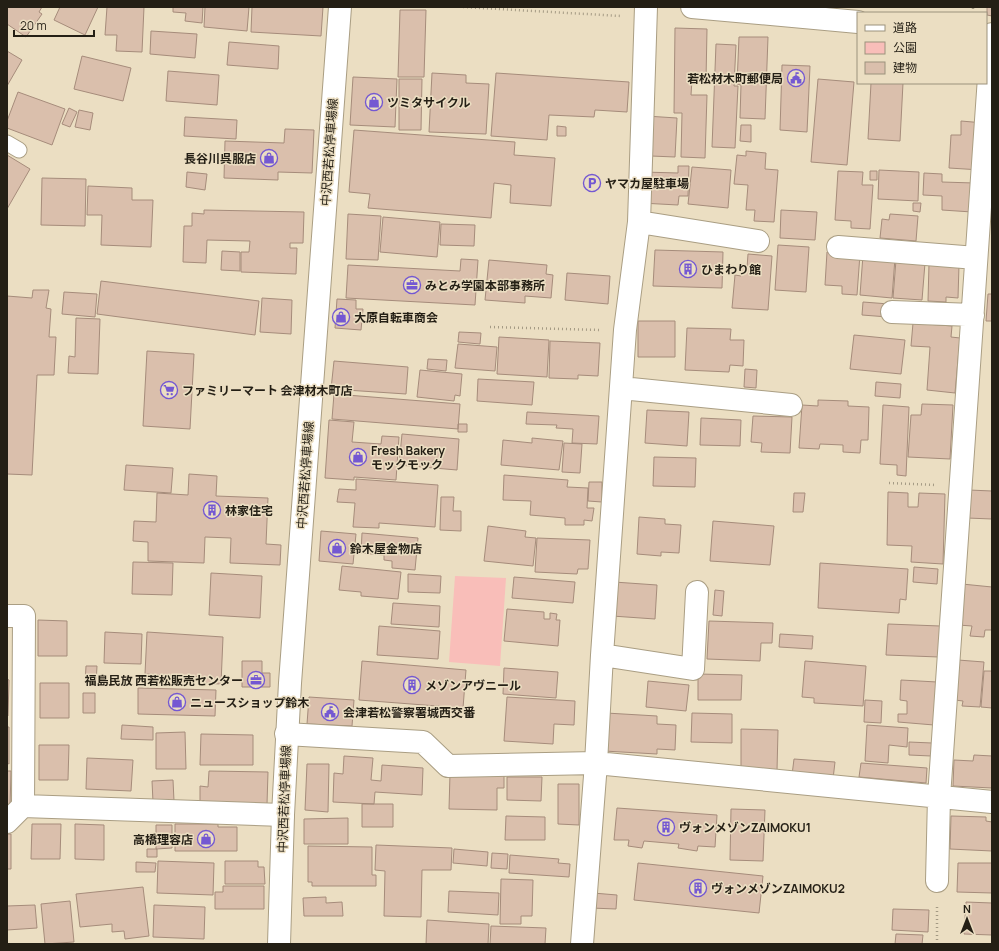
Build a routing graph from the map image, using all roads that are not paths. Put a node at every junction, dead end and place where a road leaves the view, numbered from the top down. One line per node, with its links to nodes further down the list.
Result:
1 (340, 7): 17 (street, 中沢西若松停車場線)
2 (646, 7): 6 (street)
3 (692, 7): 4 (street)
4 (857, 22)
5 (992, 34): 9 (street)
6 (639, 222): 7 (street); 12 (street)
7 (758, 241)
8 (838, 247): 9 (street)
9 (976, 258): 11 (street)
10 (892, 312): 11 (street)
11 (973, 315): 19 (street)
12 (621, 388): 13 (street); 16 (street)
13 (791, 404)
14 (697, 592): 16 (street)
15 (7, 616): 21 (street)
16 (602, 655): 18 (street)
17 (286, 734): 18 (street); 22 (street, 中沢西若松停車場線)
18 (596, 763): 19 (street); 26 (street)
19 (940, 797): 20 (street); 24 (street)
20 (992, 802)
21 (22, 806): 22 (street); 23 (street)
22 (283, 815): 25 (street, 中沢西若松停車場線)
23 (7, 822)
24 (937, 881)
25 (279, 944)
26 (582, 944)

